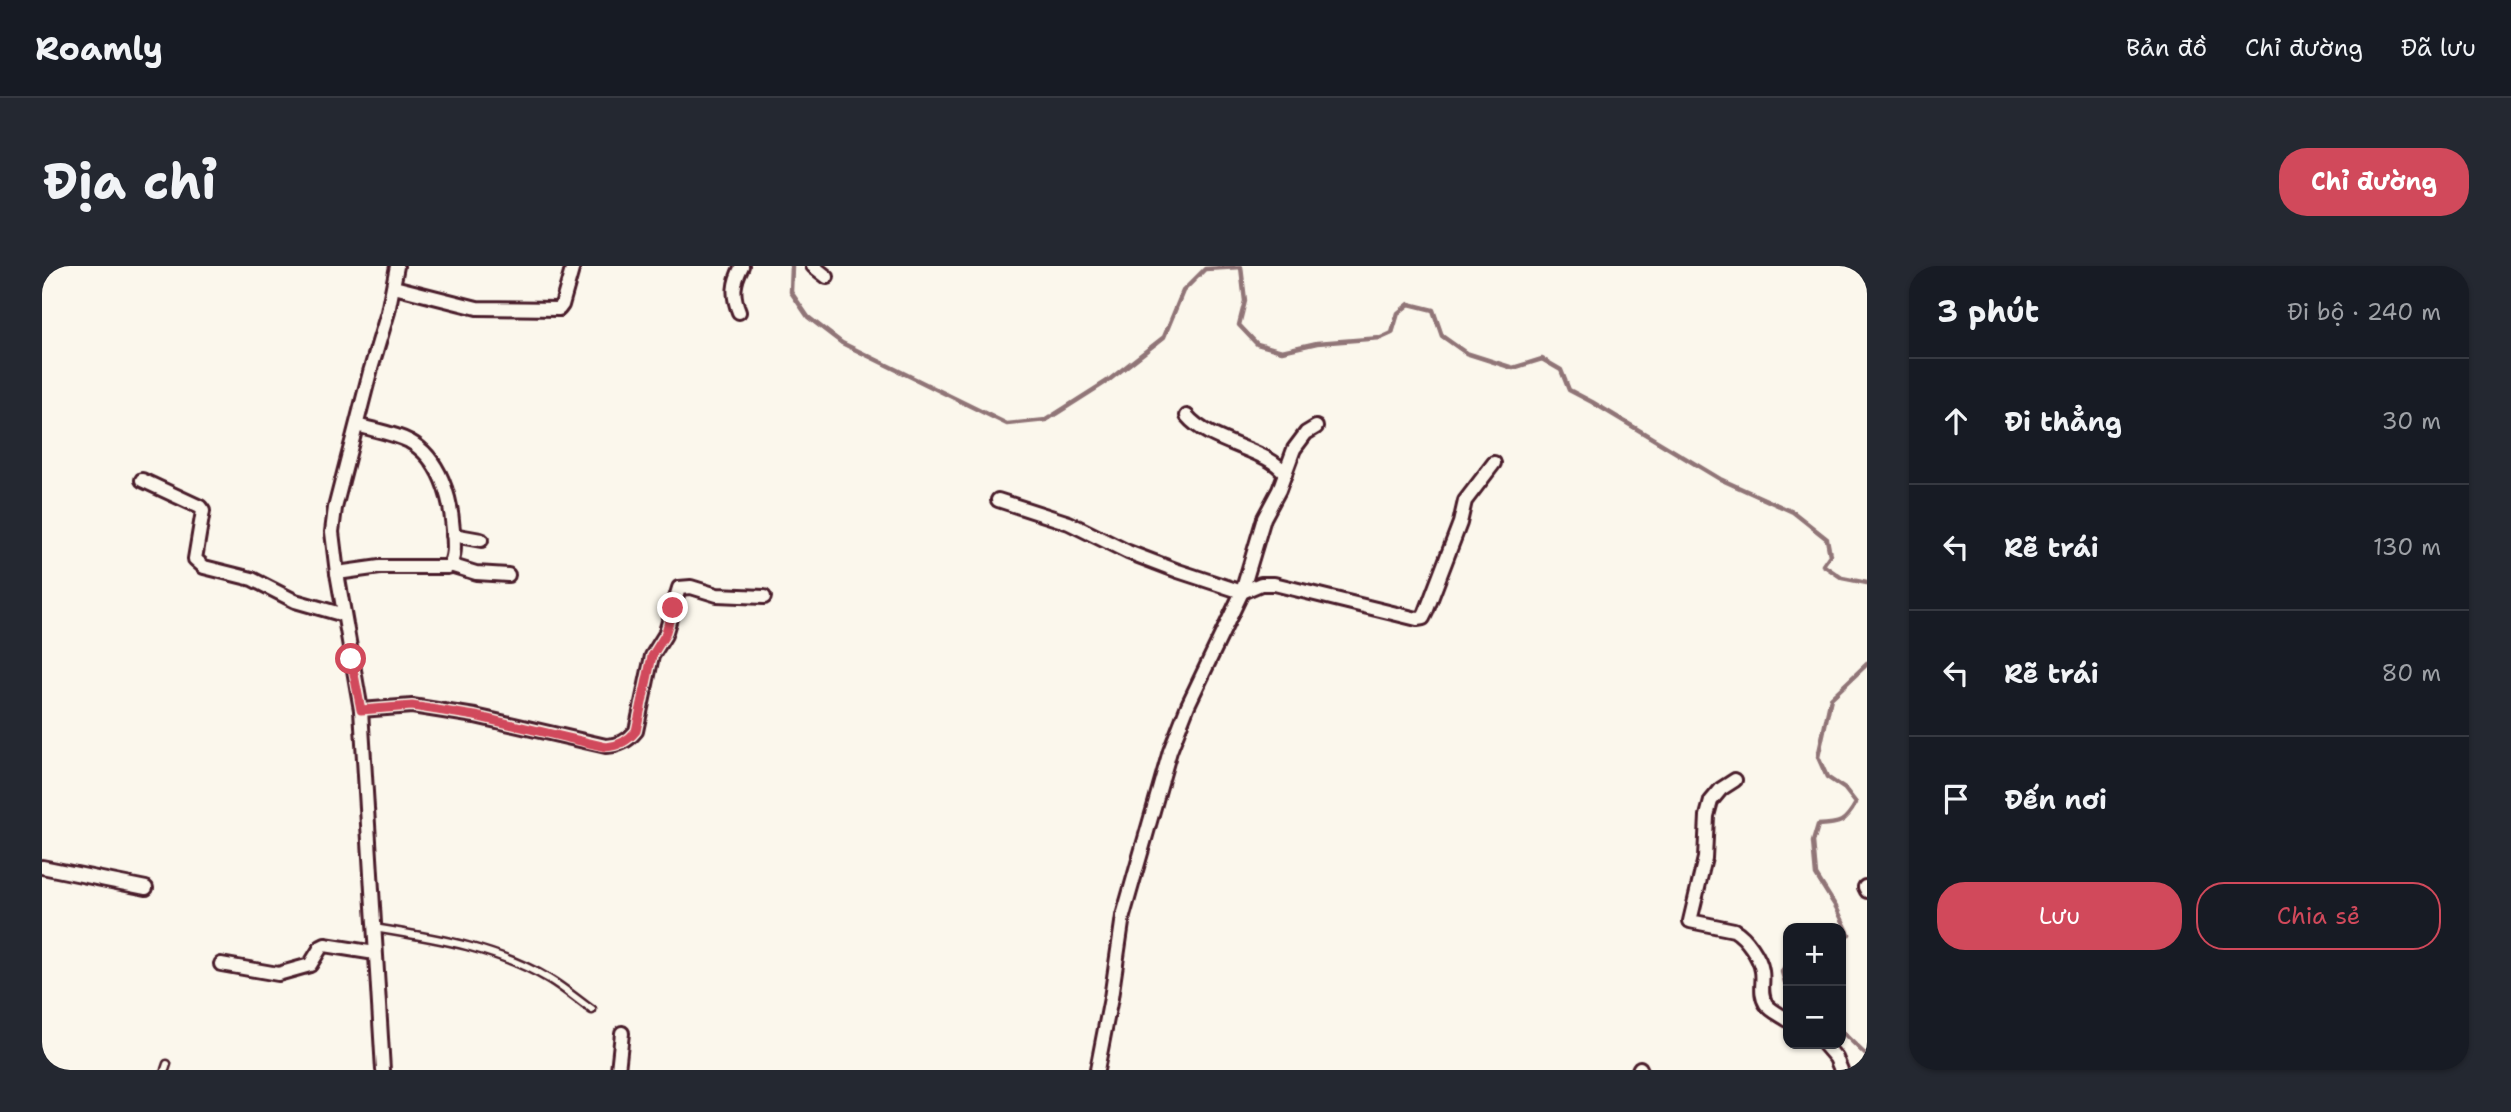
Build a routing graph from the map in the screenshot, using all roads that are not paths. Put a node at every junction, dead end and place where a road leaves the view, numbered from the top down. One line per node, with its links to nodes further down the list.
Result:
1 (397, 266): 6 (street)
2 (573, 266): 6 (street)
3 (742, 266): 7 (street)
4 (813, 266): 5 (street)
5 (827, 277)
6 (394, 287): 9 (street)
7 (739, 312)
8 (1188, 416): 12 (street)
9 (357, 425): 15 (street); 18 (street)
10 (1316, 427): 12 (street)
11 (1494, 463): 20 (street)
12 (1285, 474): 20 (street)
13 (142, 480): 22 (street)
14 (998, 500): 20 (street)
15 (453, 535): 16 (street); 17 (street)
16 (481, 540)
17 (450, 565): 18 (street); 19 (street)
18 (337, 573): 22 (street)
19 (508, 575)
20 (1242, 592): 36 (street)
21 (764, 597): 23 (street)
22 (344, 615): 23 (street)
23 (361, 710): 27 (street)
24 (1735, 780): 31 (street)
25 (42, 867): 26 (street)
26 (146, 888)
27 (372, 927): 28 (street); 30 (lane)
28 (375, 953): 29 (street); 34 (street)
29 (220, 964)
30 (593, 1010)
31 (1783, 1017)
32 (622, 1033): 35 (street)
33 (1828, 1049): 37 (street)
34 (383, 1070)
35 (618, 1070)
36 (1097, 1070)
37 (1841, 1070)

